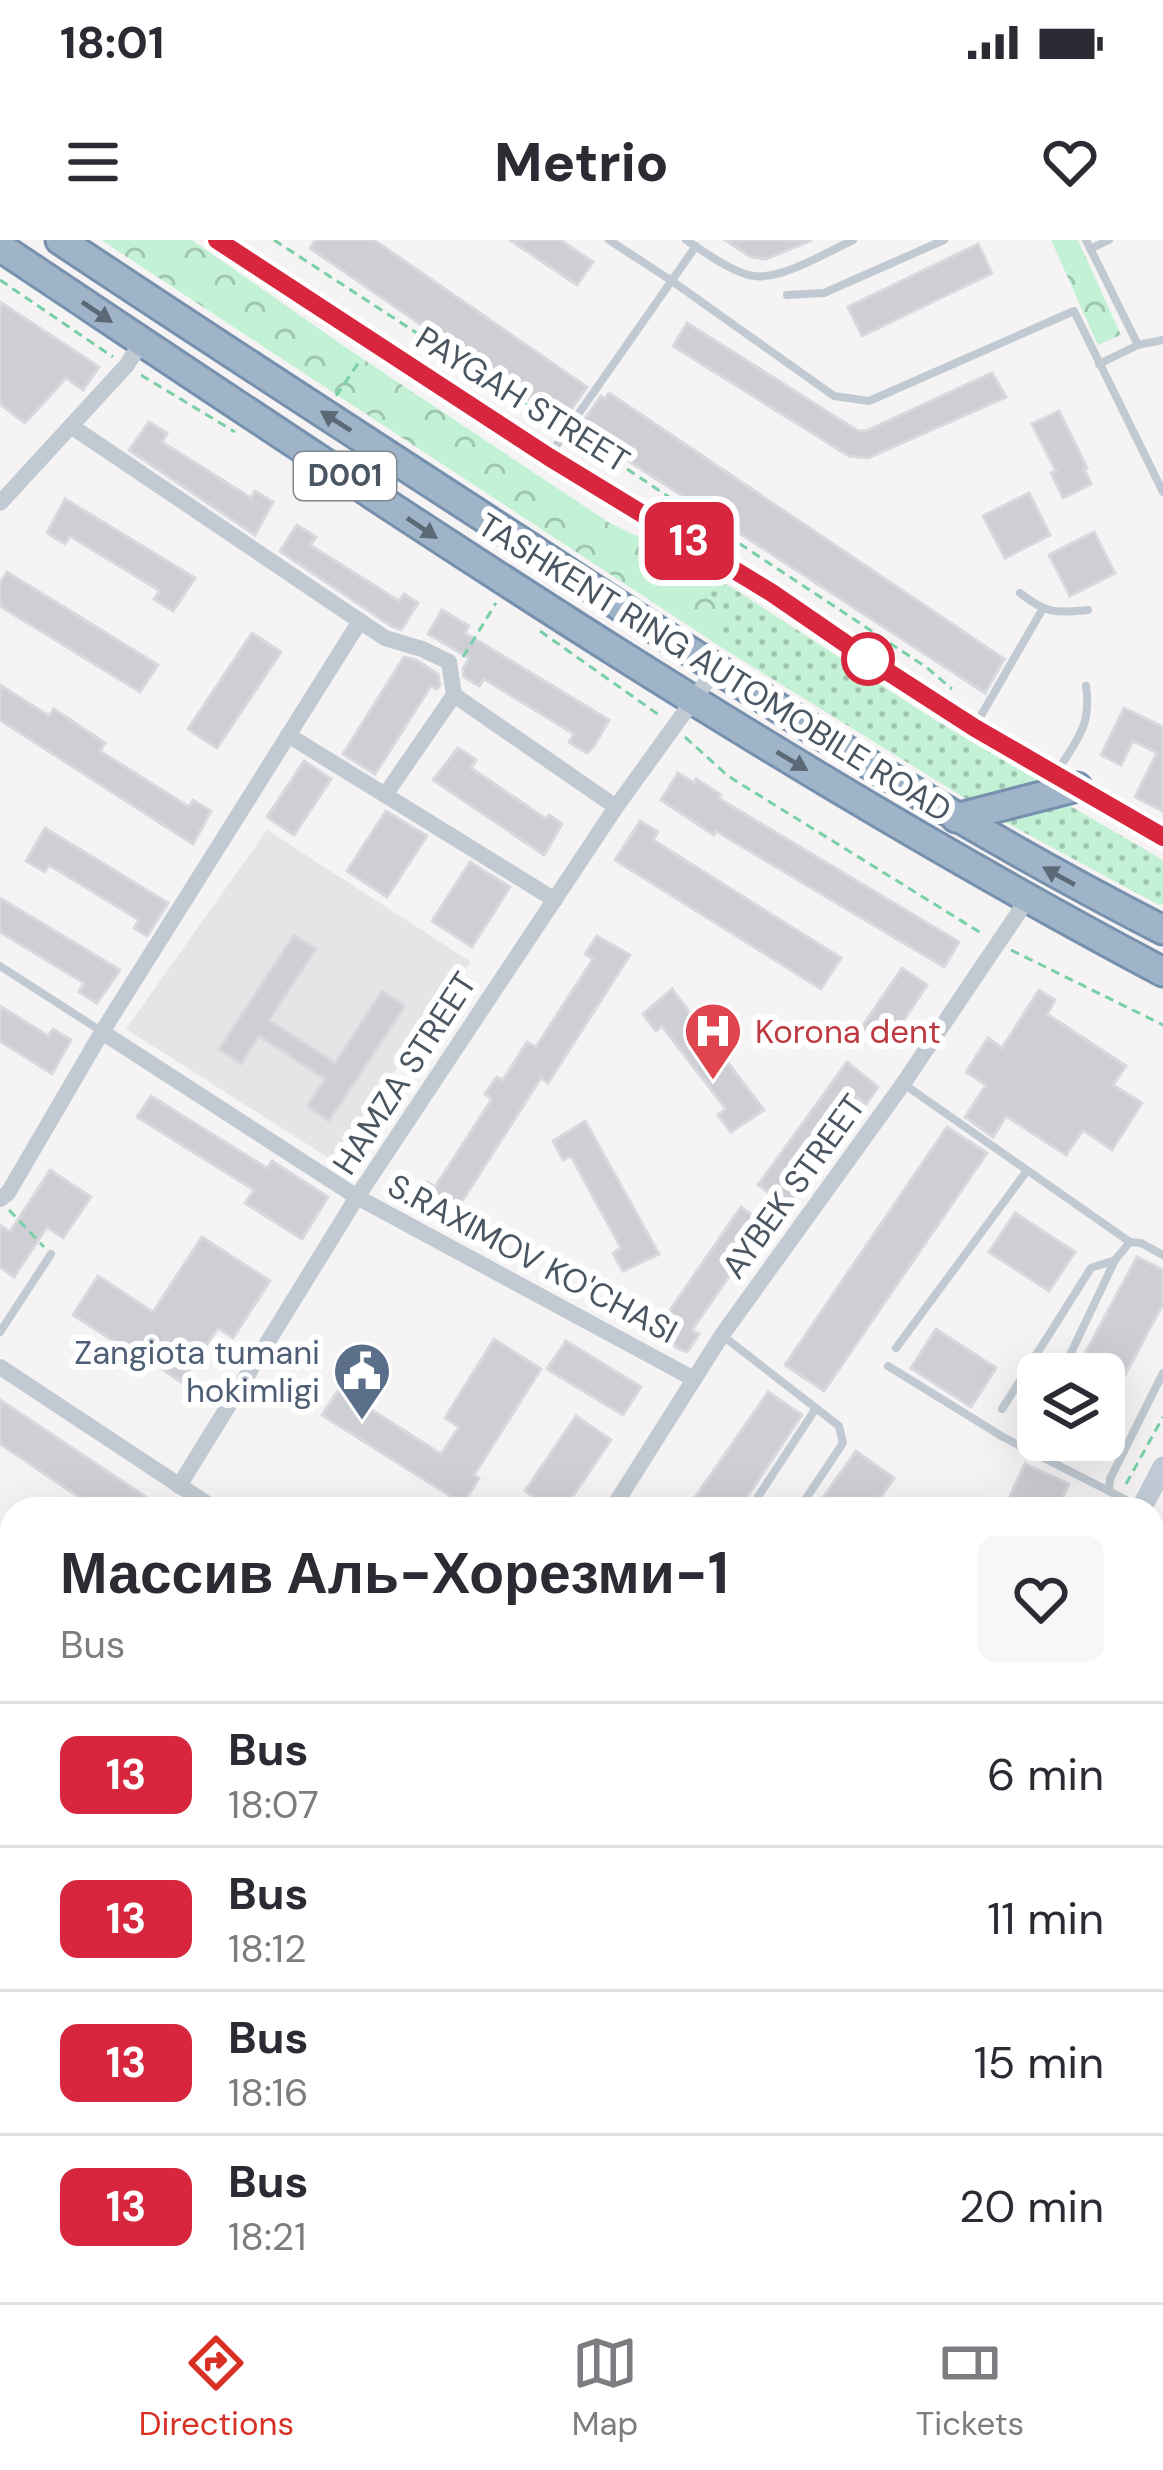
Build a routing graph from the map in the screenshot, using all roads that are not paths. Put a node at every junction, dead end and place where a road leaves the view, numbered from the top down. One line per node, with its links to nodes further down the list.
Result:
1 (60, 240): 25 (highway, TASHKENT RING AUTOMOBILE ROAD / D001, one-way to 1)
2 (217, 240): 18 (street, PAYGAH STREET)
3 (609, 240): 11 (lane)
4 (686, 240): 9 (lane)
5 (853, 240): 9 (lane)
6 (944, 240): 12 (lane)
7 (1109, 240): 8 (lane)
8 (1088, 244): 15 (lane)
9 (696, 246): 11 (lane)
10 (0, 247): 14 (highway, TASHKENT RING AUTOMOBILE ROAD / D001, one-way to 14)
11 (672, 281): 16 (lane); 18 (lane)
12 (787, 295)
13 (1163, 340): 15 (lane)
14 (142, 342): 17 (street); 28 (highway, TASHKENT RING AUTOMOBILE ROAD / D001, one-way to 28)
15 (1138, 345): 16 (lane)
16 (1099, 364): 19 (lane)
17 (70, 426): 20 (street); 24 (street)
18 (549, 457): 29 (street, PAYGAH STREET)
19 (1163, 492)
20 (0, 503)
21 (1020, 592): 22 (lane)
22 (1042, 610): 23 (lane); 29 (lane)
23 (1088, 610)
24 (360, 621): 27 (street); 30 (street)
25 (715, 670): 28 (street, HAMZA STREET); 34 (highway, TASHKENT RING AUTOMOBILE ROAD / D001)
26 (1086, 686): 31 (lane)
27 (454, 695): 32 (street); 33 (street)
28 (692, 701): 33 (street, HAMZA STREET); 37 (highway, TASHKENT RING AUTOMOBILE ROAD / D001, one-way to 37)
29 (975, 728): 31 (street, PAYGAH STREET)
30 (288, 736): 32 (street); 41 (street)
31 (1066, 781): 34 (highway); 35 (street, PAYGAH STREET)
32 (386, 795): 36 (street)
33 (616, 807): 36 (street, HAMZA STREET)
34 (956, 818): 38 (highway, TASHKENT RING AUTOMOBILE ROAD / D001, one-way to 34)
35 (1163, 837)
36 (555, 899): 44 (street, HAMZA STREET)
37 (1027, 900): 40 (highway, TASHKENT RING AUTOMOBILE ROAD / D001); 42 (street, AYBEK STREET)
38 (1163, 929)
39 (0, 965): 41 (lane)
40 (1163, 972)
41 (102, 1032): 44 (street, S.RAXIMOV KO'CHASI); 45 (street)
42 (903, 1084): 43 (lane); 51 (street, AYBEK STREET)
43 (1026, 1172): 46 (lane); 52 (lane)
44 (357, 1197): 57 (street, S.RAXIMOV KO'CHASI); 61 (street, HAMZA STREET)
45 (0, 1199)
46 (1130, 1242): 48 (lane); 49 (lane)
47 (51, 1254): 50 (lane)
48 (1163, 1255)
49 (1114, 1260): 53 (lane); 59 (lane)
50 (0, 1332)
51 (722, 1335): 57 (street, AYBEK STREET); 58 (lane)
52 (896, 1348)
53 (1071, 1353)
54 (0, 1366): 61 (street)
55 (888, 1366): 62 (lane)
56 (1163, 1373): 62 (lane)
57 (694, 1379): 64 (street, AYBEK STREET)
58 (816, 1408): 65 (lane); 66 (lane)
59 (1002, 1408)
60 (1163, 1468): 68 (main road)
61 (179, 1486): 63 (street)
62 (1109, 1491): 67 (lane)
63 (196, 1497)
64 (620, 1497)
65 (758, 1497)
66 (807, 1497)
67 (1121, 1497)
68 (1147, 1497)

